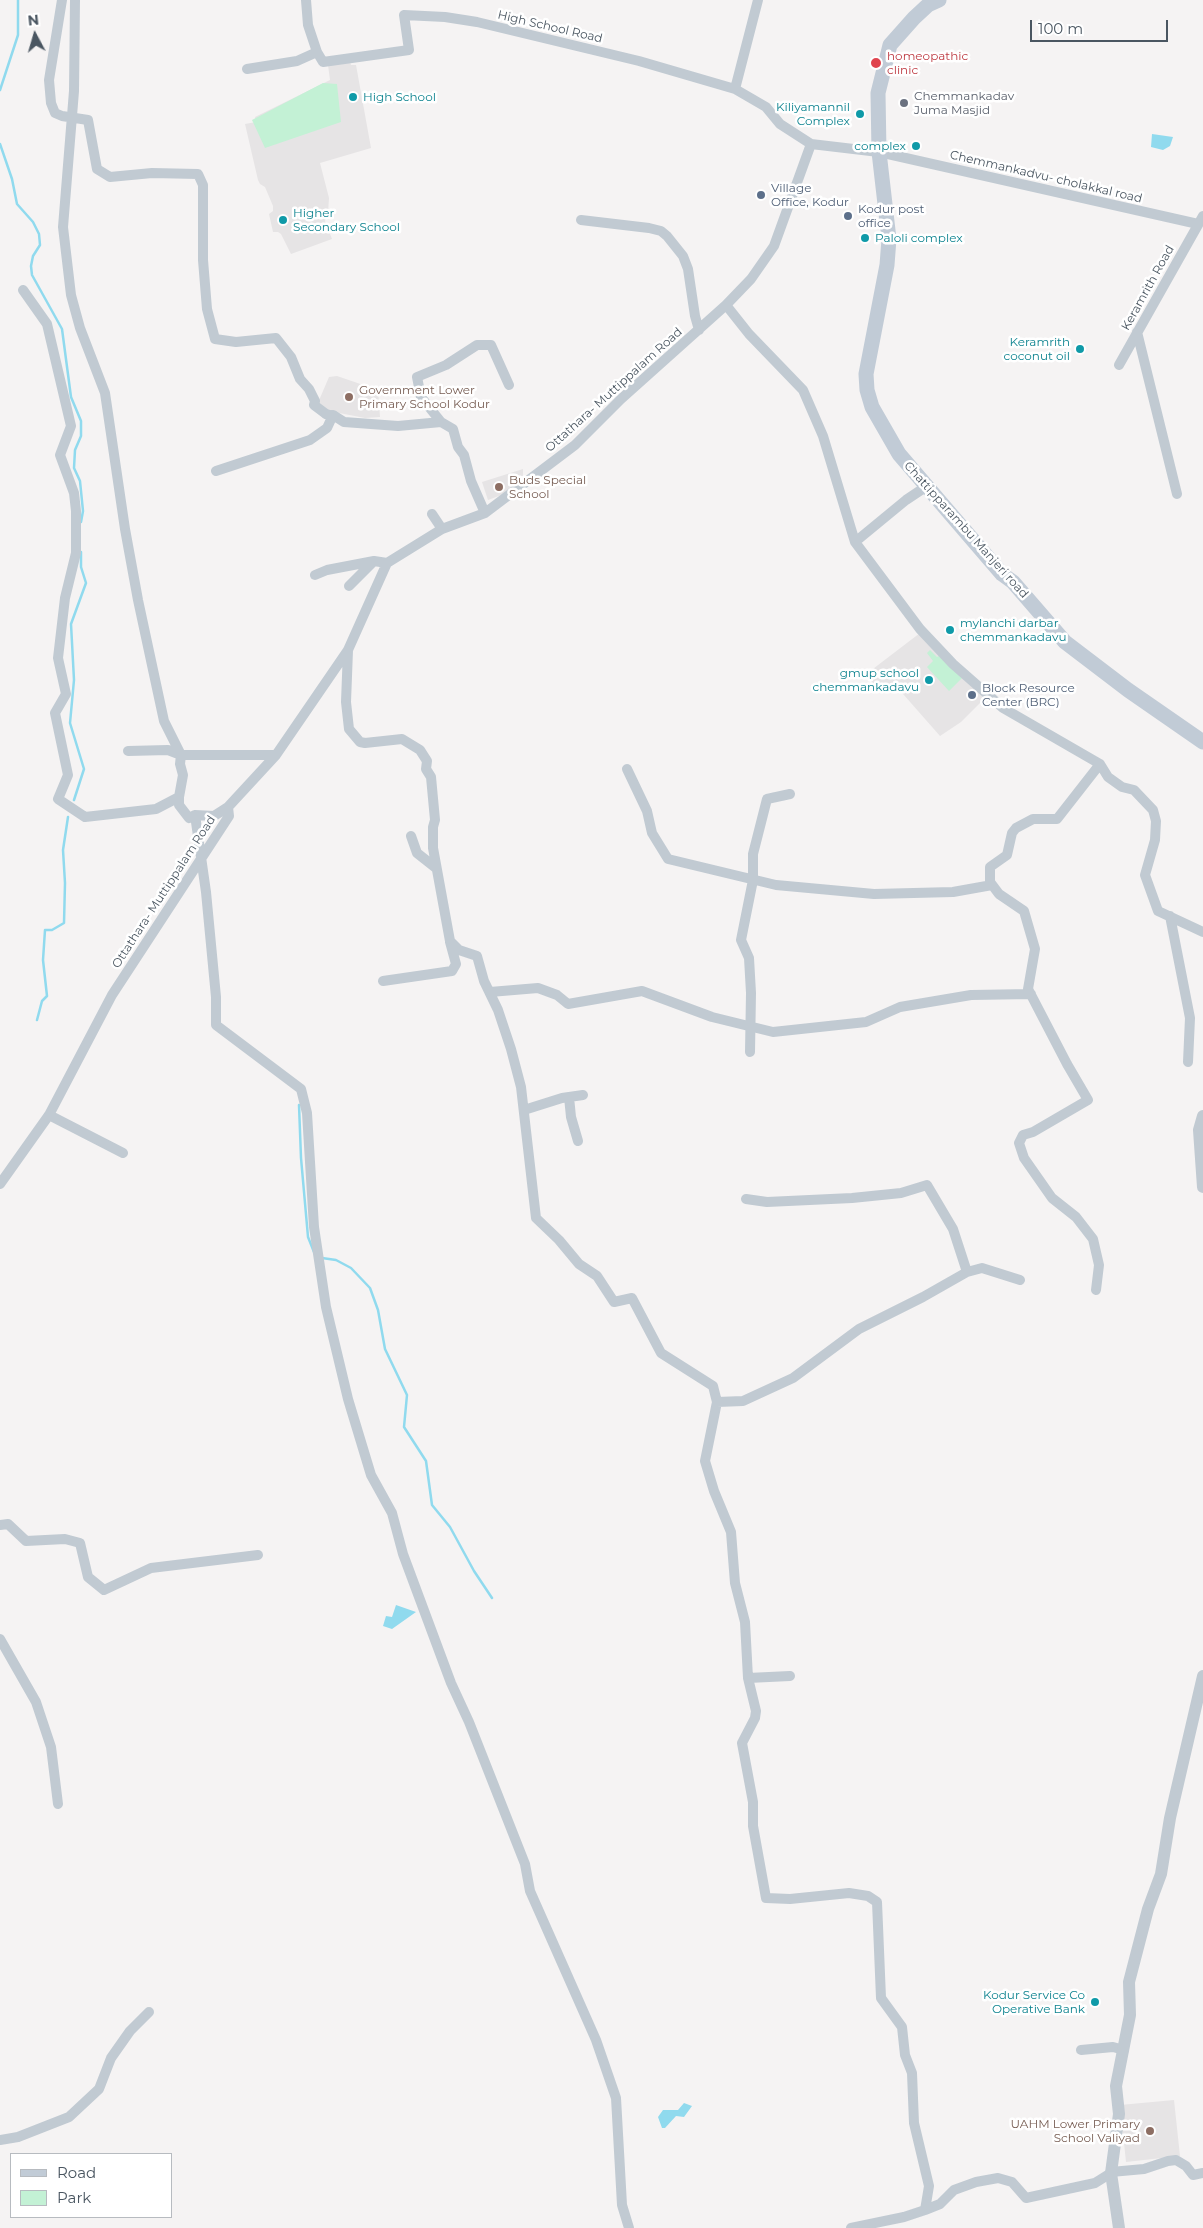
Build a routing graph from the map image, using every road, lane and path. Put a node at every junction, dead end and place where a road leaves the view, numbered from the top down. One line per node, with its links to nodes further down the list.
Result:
1 (62, 0): 9 (street)
2 (75, 0): 9 (street)
3 (306, 0): 6 (street)
4 (758, 0): 8 (street)
5 (939, 0): 11 (main road, Chattipparambu Manjeri road)
6 (317, 52): 7 (street); 8 (street, High School Road)
7 (247, 69)
8 (735, 89): 10 (street)
9 (72, 118): 20 (street); 36 (street)
10 (811, 144): 11 (street); 15 (street, Ottathara- Muttippalam Road)
11 (880, 152): 13 (street, Chemmankadvu- cholakkal road); 23 (main road, Chattipparambu Manjeri road)
12 (581, 220): 16 (street)
13 (1200, 220): 17 (street, Keramrith Road)
14 (23, 290): 41 (street)
15 (726, 306): 16 (street, Ottathara- Muttippalam Road); 28 (street)
16 (699, 330): 25 (street, Ottathara- Muttippalam Road)
17 (1137, 332): 18 (street, Keramrith Road); 24 (street)
18 (1119, 364)
19 (509, 385): 21 (street)
20 (331, 415): 21 (street); 22 (street)
21 (441, 422): 25 (street)
22 (216, 471)
23 (927, 486): 28 (street); 34 (main road, Chattipparambu Manjeri road)
24 (1177, 494)
25 (485, 513): 27 (street, Ottathara- Muttippalam Road)
26 (432, 514): 27 (street)
27 (442, 529): 30 (street, Ottathara- Muttippalam Road)
28 (855, 542): 38 (street)
29 (374, 561): 30 (street); 31 (street); 32 (street)
30 (387, 563): 33 (street, Ottathara- Muttippalam Road)
31 (315, 575)
32 (349, 586)
33 (348, 650): 37 (street, Ottathara- Muttippalam Road); 46 (street)
34 (1203, 742)
35 (128, 751): 36 (street)
36 (181, 755): 37 (street); 41 (street)
37 (276, 755): 42 (street, Ottathara- Muttippalam Road)
38 (1100, 764): 48 (street); 49 (street)
39 (627, 769): 47 (street)
40 (790, 794): 47 (street)
41 (179, 797): 43 (street)
42 (228, 807): 43 (street); 45 (street, Ottathara- Muttippalam Road)
43 (196, 815): 45 (street)
44 (411, 836): 46 (street)
45 (202, 857): 61 (street, Ottathara- Muttippalam Road); 86 (street)
46 (436, 868): 51 (street)
47 (753, 880): 48 (street); 55 (street)
48 (992, 885): 54 (street)
49 (1170, 916): 50 (street); 57 (street)
50 (1203, 932)
51 (450, 941): 52 (street); 53 (street)
52 (383, 981)
53 (490, 992): 55 (street); 60 (street)
54 (1031, 994): 55 (street); 70 (street)
55 (750, 1026): 56 (street)
56 (750, 1052)
57 (1188, 1062)
58 (583, 1095): 59 (street)
59 (569, 1097): 60 (street); 63 (street)
60 (524, 1110): 71 (street)
61 (49, 1115): 64 (street); 65 (street, Ottathara- Muttippalam Road)
62 (1203, 1116): 66 (street)
63 (578, 1140)
64 (123, 1153)
65 (0, 1184)
66 (1203, 1187)
67 (746, 1199): 68 (street)
68 (967, 1272): 69 (street); 71 (street)
69 (1020, 1280)
70 (1096, 1290)
71 (717, 1402): 76 (street)
72 (0, 1525): 73 (street)
73 (258, 1555)
74 (0, 1639): 78 (street)
75 (790, 1676): 76 (street)
76 (748, 1678): 85 (street)
77 (1202, 1684): 81 (street)
78 (58, 1804)
79 (149, 2012): 82 (street)
80 (1082, 2050): 81 (street)
81 (1124, 2050): 84 (street)
82 (0, 2140)
83 (1203, 2172): 84 (street)
84 (1111, 2173): 85 (street); 88 (street)
85 (925, 2210): 87 (street)
86 (629, 2228)
87 (851, 2228)
88 (1119, 2228)

